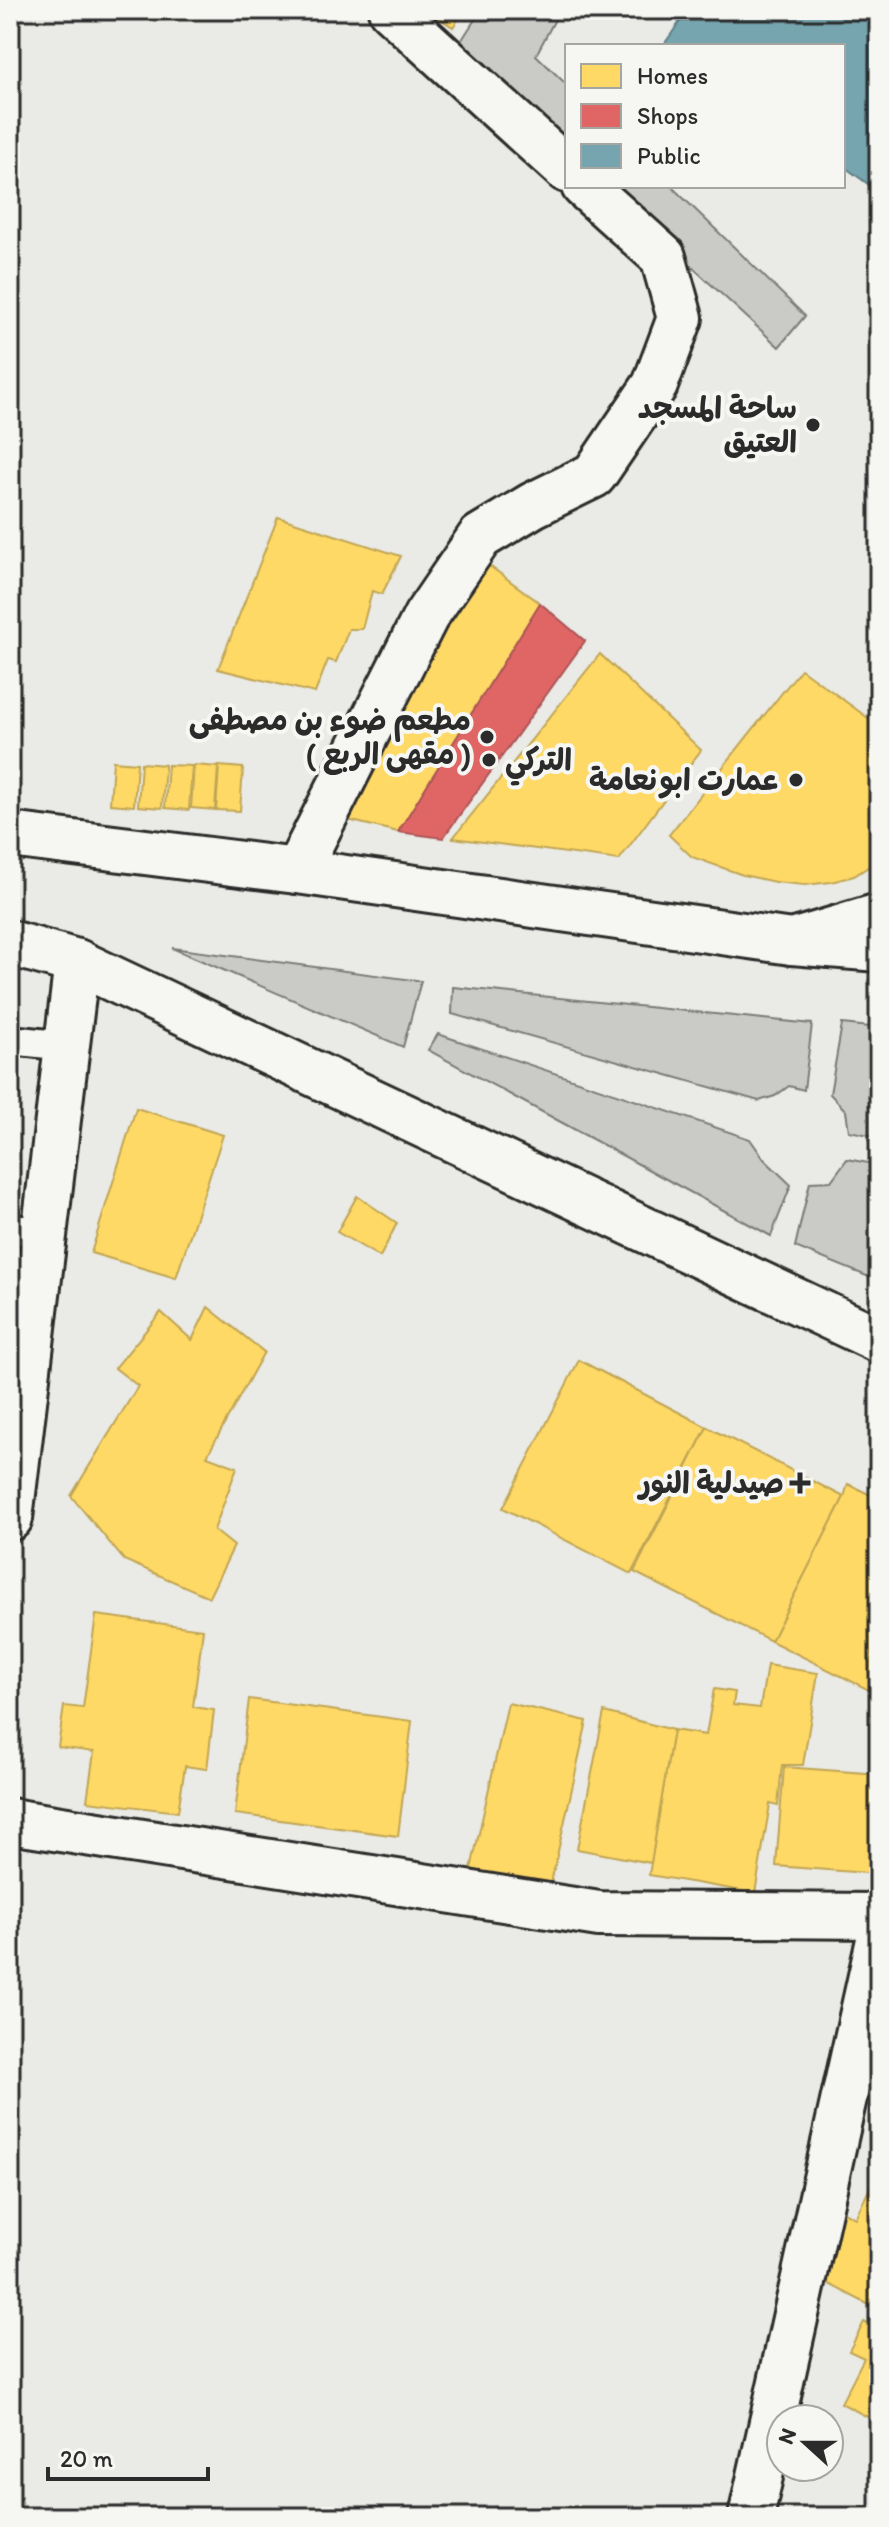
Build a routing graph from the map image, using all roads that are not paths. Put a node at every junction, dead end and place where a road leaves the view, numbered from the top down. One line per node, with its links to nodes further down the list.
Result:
1 (391, 10): 2 (main road)
2 (565, 168)
3 (586, 188): 5 (main road)
4 (10, 835): 5 (main road)
5 (297, 871): 7 (main road)
6 (879, 916): 7 (main road)
7 (792, 942): 9 (main road)
8 (10, 943): 10 (main road)
9 (879, 949)
10 (77, 962): 12 (main road); 14 (main road)
11 (10, 1040): 12 (lane)
12 (67, 1046): 13 (main road)
13 (28, 1231): 15 (main road)
14 (879, 1340)
15 (10, 1518)
16 (10, 1821): 17 (main road)
17 (879, 1916)
18 (879, 1940): 19 (main road)
19 (751, 2517)

